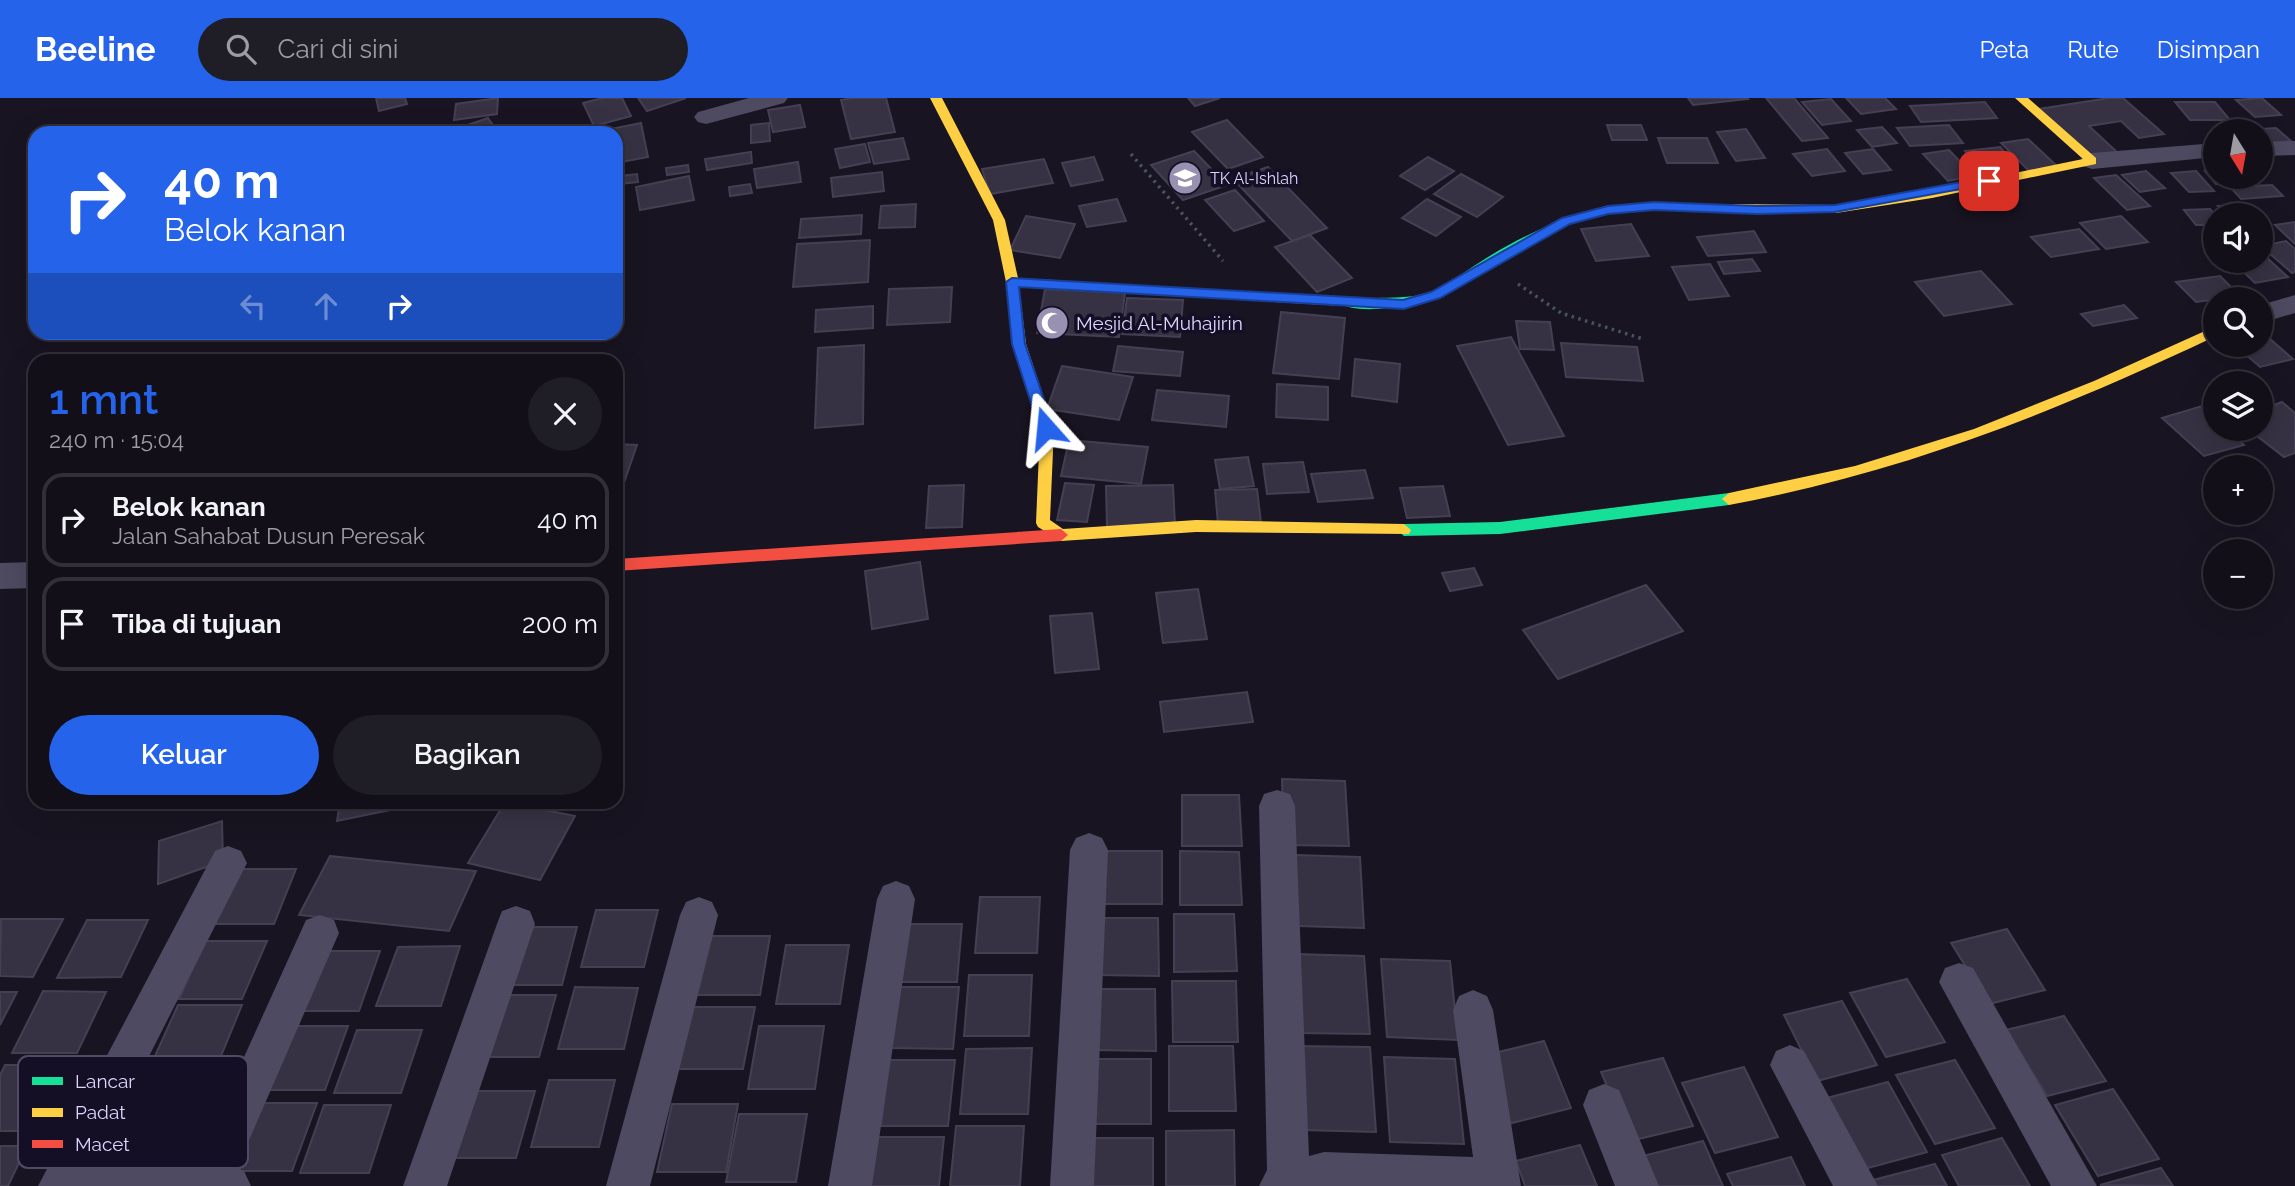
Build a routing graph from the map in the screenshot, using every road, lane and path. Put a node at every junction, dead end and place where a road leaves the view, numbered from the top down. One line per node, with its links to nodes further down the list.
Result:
1 (776, 98): 4 (street)
2 (936, 98): 11 (street)
3 (2021, 98): 9 (street)
4 (706, 117)
5 (2295, 148): 6 (street)
6 (2273, 149)
7 (2203, 151): 9 (street)
8 (1131, 155): 12 (path)
9 (2092, 161): 10 (street)
10 (1495, 261): 12 (street); 16 (path)
11 (1012, 282): 12 (street); 17 (street)
12 (1258, 297)
13 (2295, 304): 14 (street)
14 (2273, 310)
15 (2203, 336): 17 (street)
16 (1643, 339)
17 (1061, 536): 18 (street)
18 (623, 565)
19 (28, 575): 20 (street)
20 (0, 576)
21 (1277, 806): 37 (street)
22 (1089, 850): 42 (street)
23 (228, 863): 30 (street)
24 (896, 899): 41 (street)
25 (699, 915): 40 (street)
26 (516, 924): 39 (street)
27 (320, 933): 33 (street)
28 (1959, 982): 45 (street)
29 (1473, 1010): 36 (street)
30 (127, 1056)
31 (1790, 1065): 44 (street)
32 (1604, 1105): 43 (street)
33 (248, 1112)
34 (225, 1168): 38 (street)
35 (64, 1177): 38 (street)
36 (1498, 1183): 37 (street)
37 (1285, 1184)
38 (218, 1186)
39 (425, 1186)
40 (628, 1186)
41 (850, 1186)
42 (1072, 1186)
43 (1637, 1186)
44 (1856, 1186)
45 (2075, 1186)

